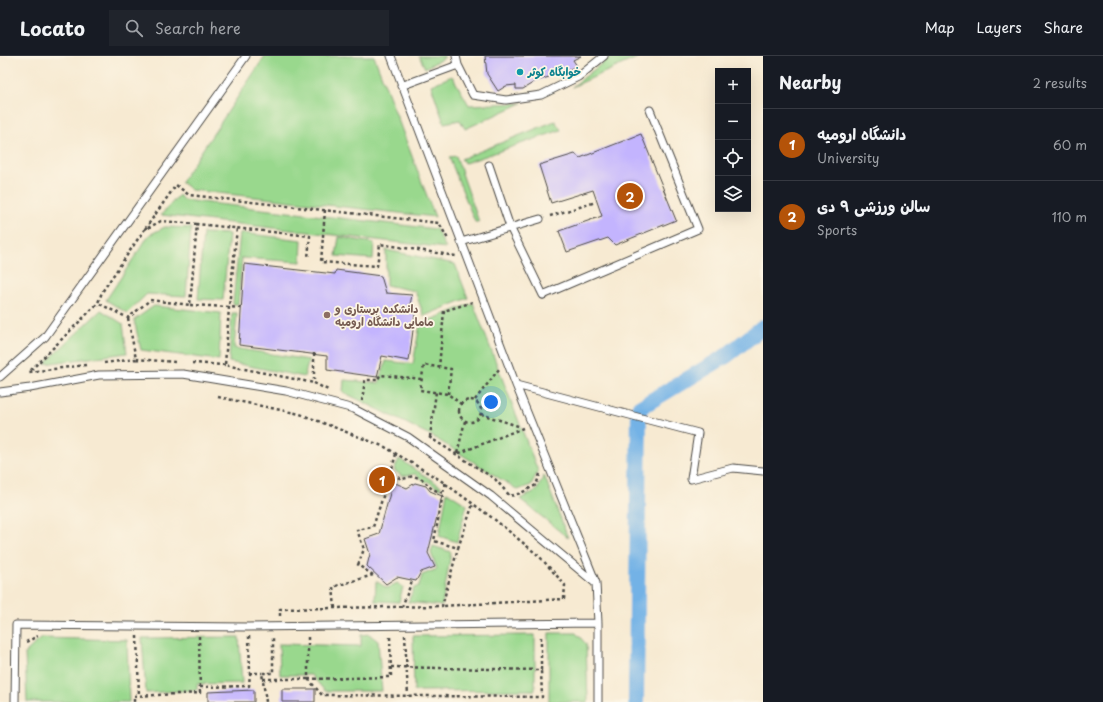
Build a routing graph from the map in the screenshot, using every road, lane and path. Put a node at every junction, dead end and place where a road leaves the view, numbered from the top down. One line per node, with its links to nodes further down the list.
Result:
1 (246, 56): 35 (lane)
2 (391, 56): 6 (lane)
3 (456, 56): 5 (lane)
4 (604, 56): 5 (lane)
5 (458, 64): 6 (lane)
6 (402, 86): 17 (lane)
7 (650, 110): 15 (lane)
8 (489, 164): 15 (lane)
9 (596, 202): 11 (path)
10 (325, 210): 12 (path); 16 (path); 18 (path)
11 (540, 219): 15 (lane)
12 (439, 223)
13 (197, 224): 14 (path); 16 (path); 22 (path)
14 (237, 228): 19 (path); 23 (path)
15 (510, 228): 17 (lane)
16 (144, 230): 21 (path)
17 (461, 242): 38 (lane)
18 (456, 256)
19 (308, 258)
20 (475, 302): 34 (path)
21 (98, 303): 25 (path); 30 (path)
22 (190, 305): 23 (path); 25 (path)
23 (229, 306): 24 (path); 32 (path)
24 (241, 308)
25 (128, 318): 27 (path)
26 (314, 353): 37 (path)
27 (136, 359): 28 (path); 31 (path)
28 (180, 362)
29 (188, 363): 32 (path)
30 (90, 364)
31 (98, 364)
32 (225, 365): 37 (path)
33 (500, 367): 44 (path)
34 (439, 368): 36 (path); 42 (path)
35 (0, 377)
36 (422, 379): 40 (path); 46 (path)
37 (314, 383): 41 (path)
38 (516, 385): 56 (lane); 63 (lane)
39 (0, 392): 63 (lane)
40 (436, 392): 42 (path); 52 (path)
41 (334, 393)
42 (448, 394): 45 (path)
43 (218, 398): 53 (path)
44 (475, 400): 45 (path); 47 (path)
45 (461, 404): 48 (path)
46 (361, 406)
47 (481, 414): 48 (path); 49 (path)
48 (465, 421): 54 (path)
49 (523, 428): 51 (path); 54 (path)
50 (423, 434): 52 (path)
51 (526, 435)
52 (430, 438): 54 (path)
53 (396, 454): 57 (path); 58 (path)
54 (457, 454): 55 (path)
55 (541, 470)
56 (763, 471)
57 (390, 475): 59 (path); 66 (path)
58 (445, 483): 59 (path); 60 (path)
59 (443, 493): 61 (path)
60 (473, 504): 61 (path); 64 (path)
61 (458, 548): 64 (path)
62 (412, 581): 65 (path)
63 (596, 583): 67 (lane)
64 (442, 606): 65 (path)
65 (402, 607): 66 (path)
66 (335, 608): 70 (path)
67 (598, 623): 70 (lane); 92 (lane)
68 (248, 627): 69 (lane); 82 (path); 89 (lane)
69 (272, 627): 70 (lane); 83 (path)
70 (281, 627)
71 (533, 632): 81 (path)
72 (191, 634): 73 (path)
73 (199, 634): 74 (path); 86 (path)
74 (206, 634)
75 (390, 634): 79 (path)
76 (405, 634): 80 (path)
77 (316, 635): 85 (path)
78 (145, 636): 87 (path)
79 (391, 668): 80 (path); 85 (path)
80 (407, 668): 81 (path); 88 (path)
81 (541, 670): 88 (path)
82 (250, 673): 83 (path); 86 (path)
83 (262, 673): 84 (path)
84 (263, 679): 85 (path); 91 (path)
85 (308, 679): 88 (path)
86 (200, 687): 87 (path)
87 (139, 696): 90 (path)
88 (408, 696)
89 (15, 702)
90 (134, 702)
91 (266, 702)
92 (598, 702)

